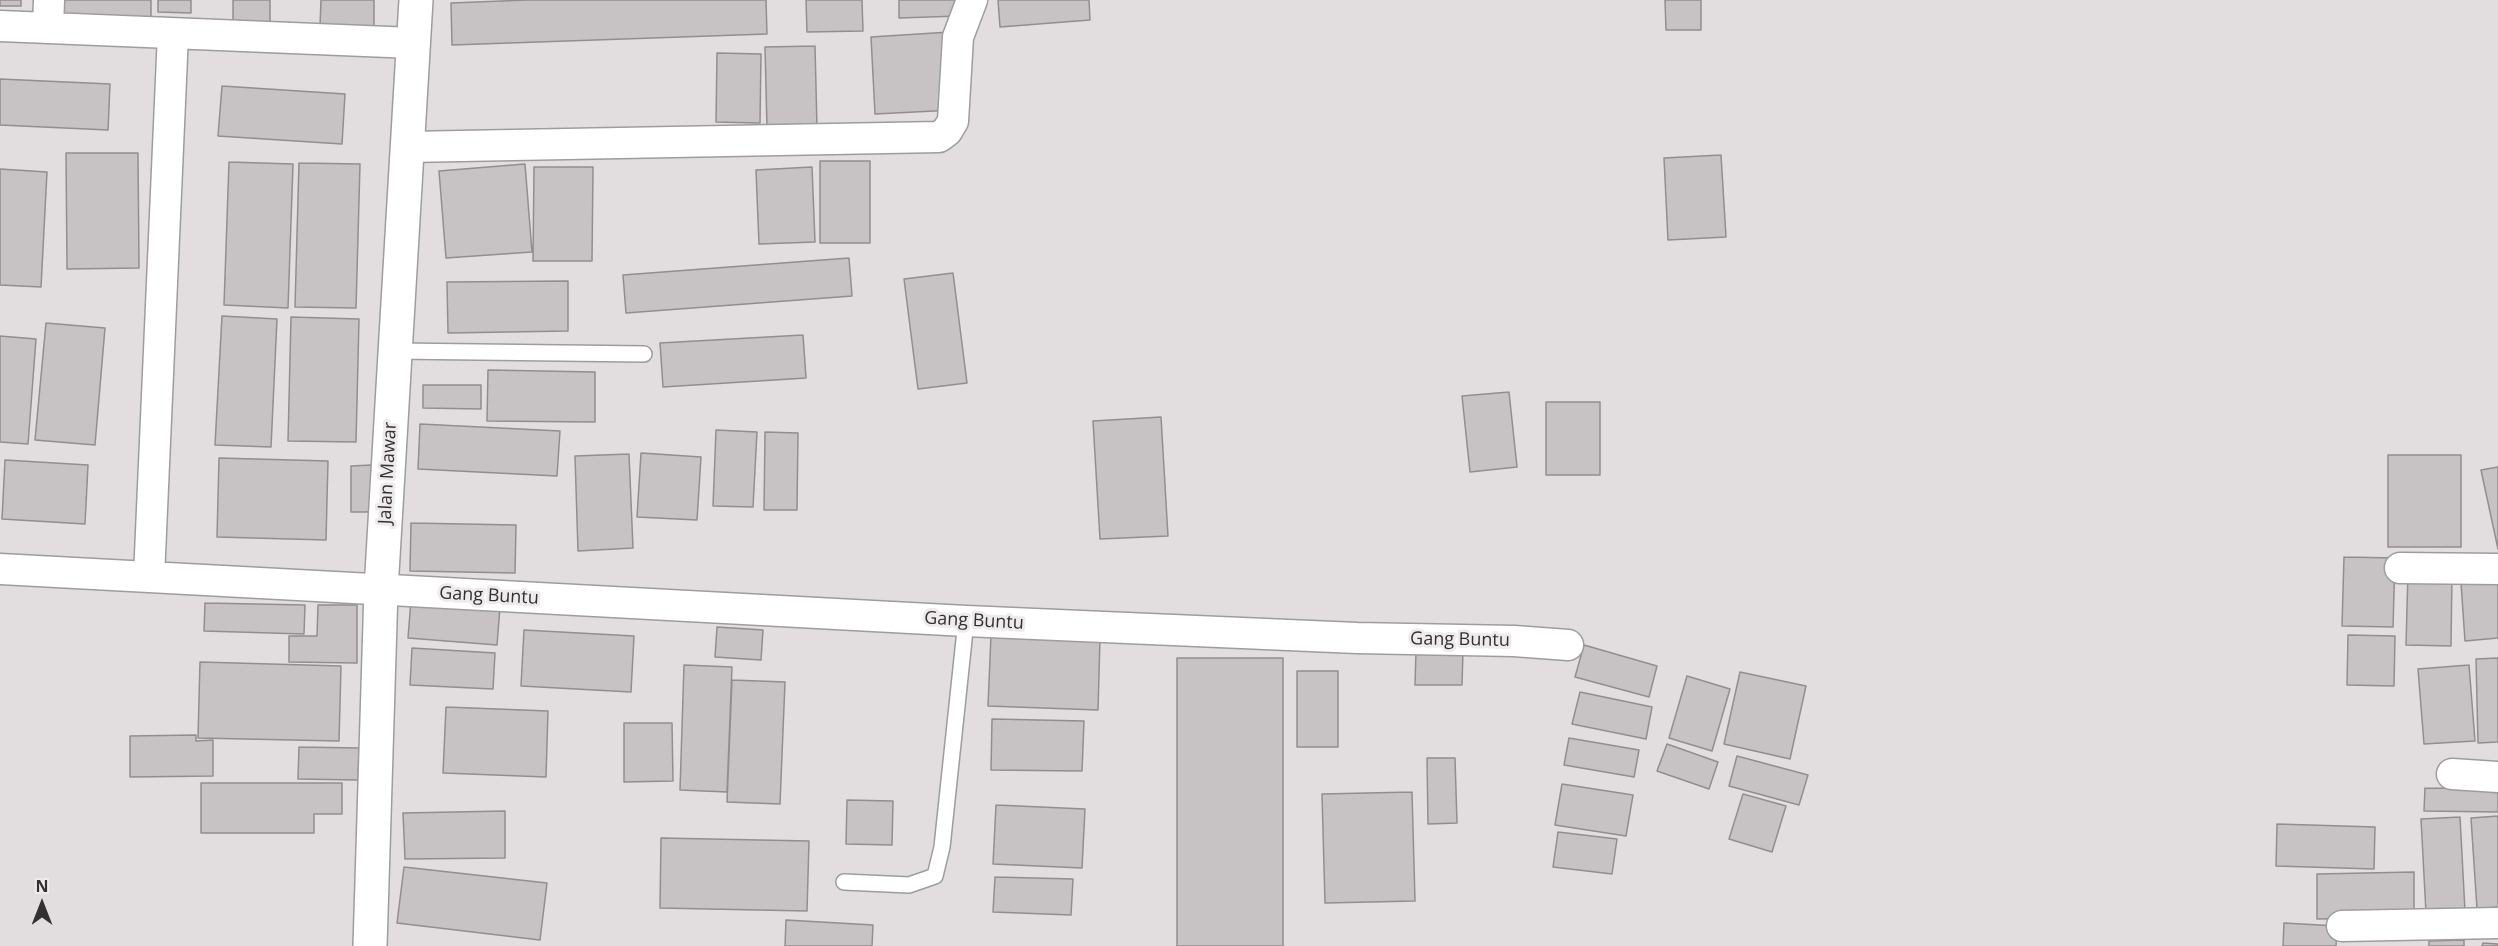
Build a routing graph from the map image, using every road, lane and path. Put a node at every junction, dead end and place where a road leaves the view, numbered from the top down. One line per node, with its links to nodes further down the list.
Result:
1 (416, 0): 6 (street, Jalan Mawar)
2 (972, 0): 7 (street)
3 (49, 14): 4 (street); 5 (street)
4 (0, 26)
5 (173, 33): 6 (street); 13 (street)
6 (413, 43): 7 (street, Jalan Mawar)
7 (407, 147): 8 (street, Jalan Mawar)
8 (395, 351): 9 (lane); 14 (street, Jalan Mawar)
9 (644, 354)
10 (2400, 568): 12 (street)
11 (0, 569): 13 (street, Gang Buntu)
12 (2498, 569)
13 (149, 577): 14 (street, Gang Buntu)
14 (381, 591): 15 (street, Gang Buntu); 23 (street, Jalan Mawar)
15 (966, 621): 16 (street, Gang Buntu); 19 (lane)
16 (1568, 645)
17 (2452, 774): 18 (street)
18 (2498, 777)
19 (844, 882)
20 (2498, 923): 22 (street)
21 (2342, 926): 22 (street)
22 (2424, 934)
23 (370, 946)

